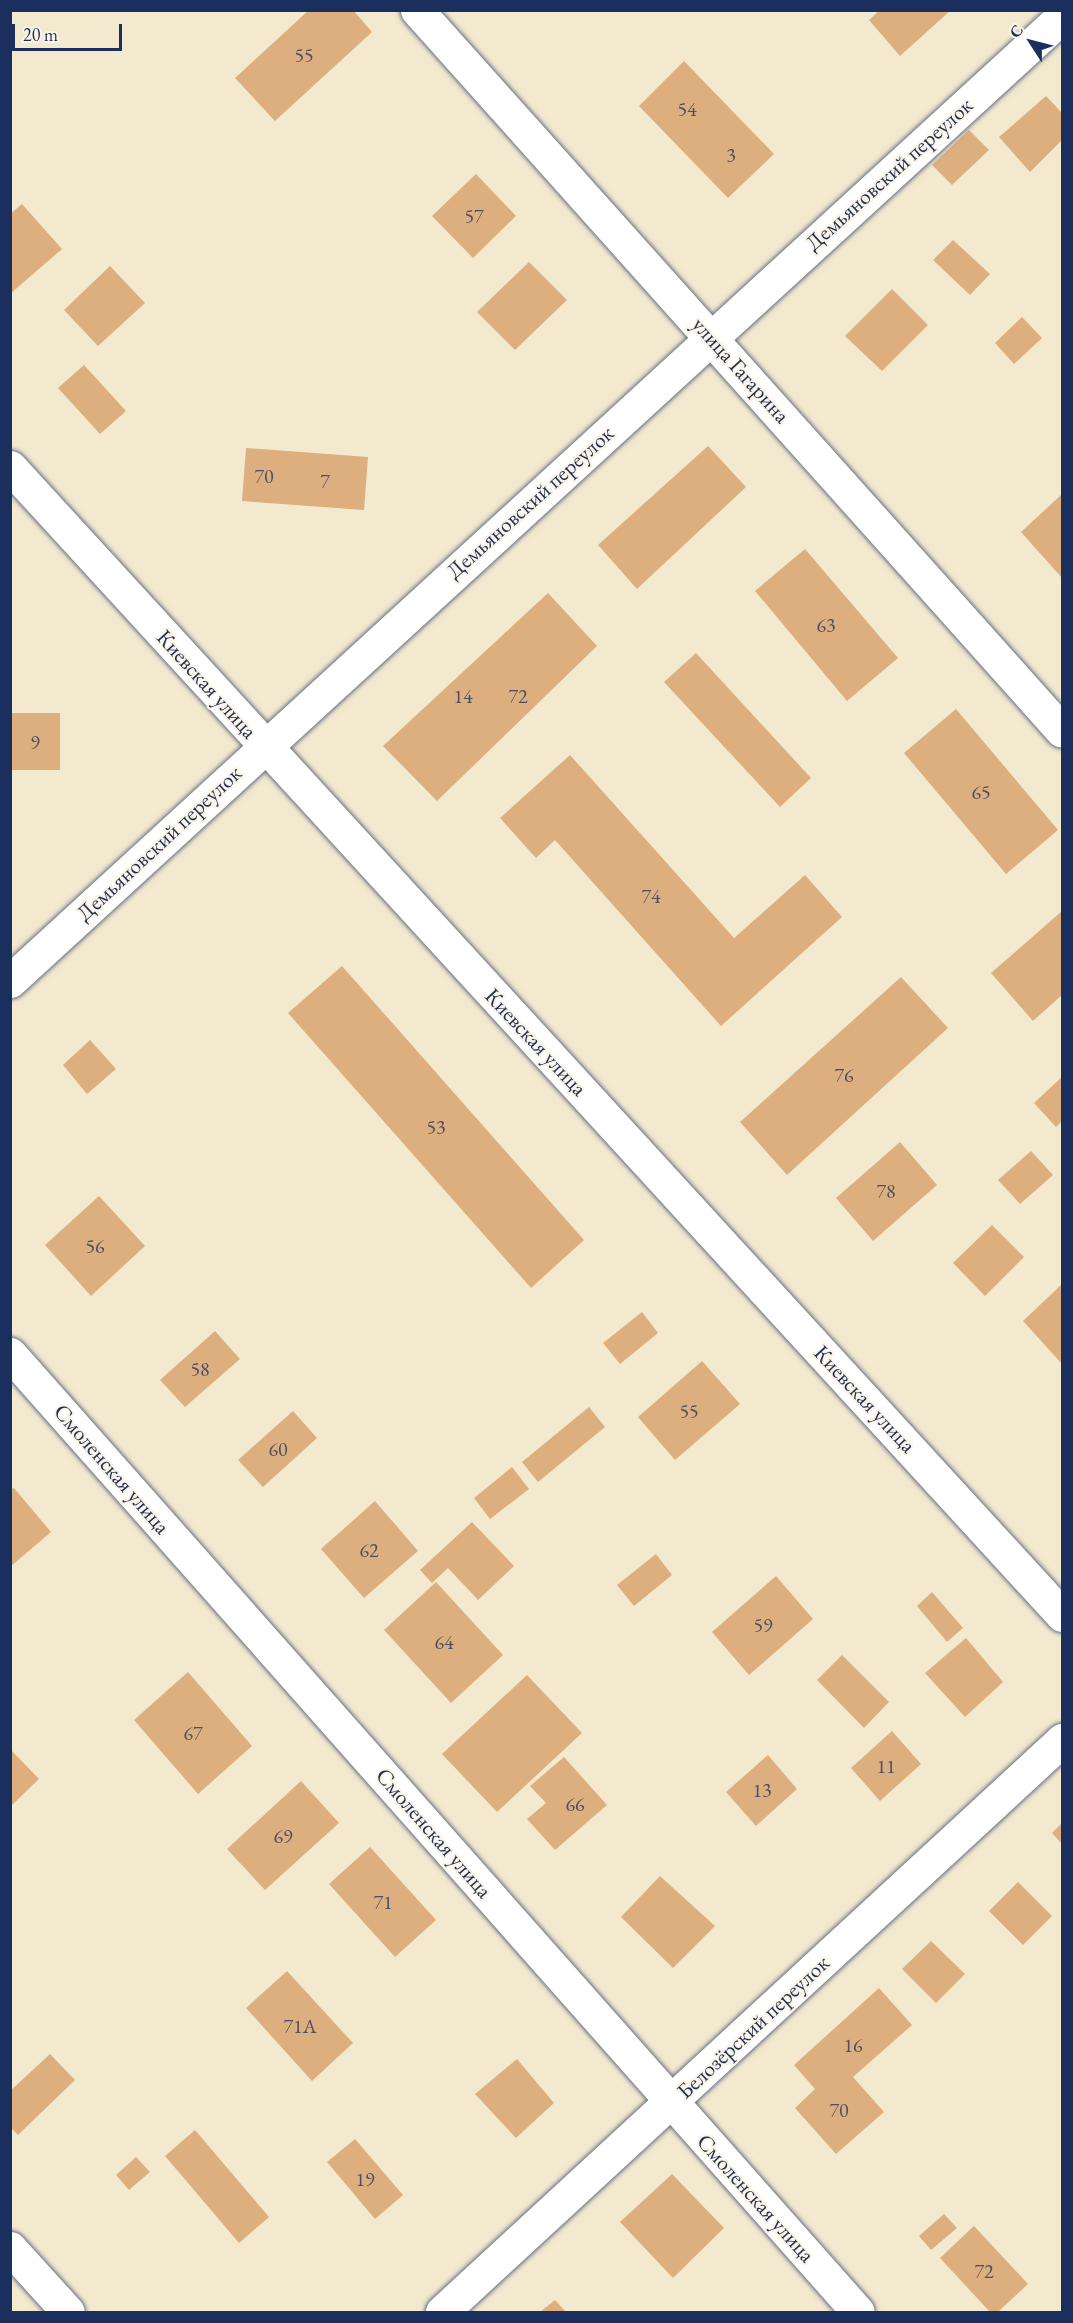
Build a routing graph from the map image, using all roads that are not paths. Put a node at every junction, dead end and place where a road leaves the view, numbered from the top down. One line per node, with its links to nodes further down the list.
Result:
1 (417, 10): 3 (street, улица Гагарина)
2 (1052, 24): 3 (street, Демьяновский переулок)
3 (711, 336): 5 (street, улица Гагарина); 6 (street, Демьяновский переулок)
4 (10, 467): 6 (street, Киевская улица)
5 (1062, 731)
6 (264, 746): 7 (street, Демьяновский переулок); 9 (street, Киевская улица)
7 (10, 981)
8 (10, 1354): 11 (street, Смоленская улица)
9 (1062, 1615)
10 (1062, 1740): 11 (street, Белозёрский переулок)
11 (672, 2103): 14 (street, Белозёрский переулок); 15 (street, Смоленская улица)
12 (10, 2248): 13 (street)
13 (68, 2313)
14 (442, 2313)
15 (858, 2313)

